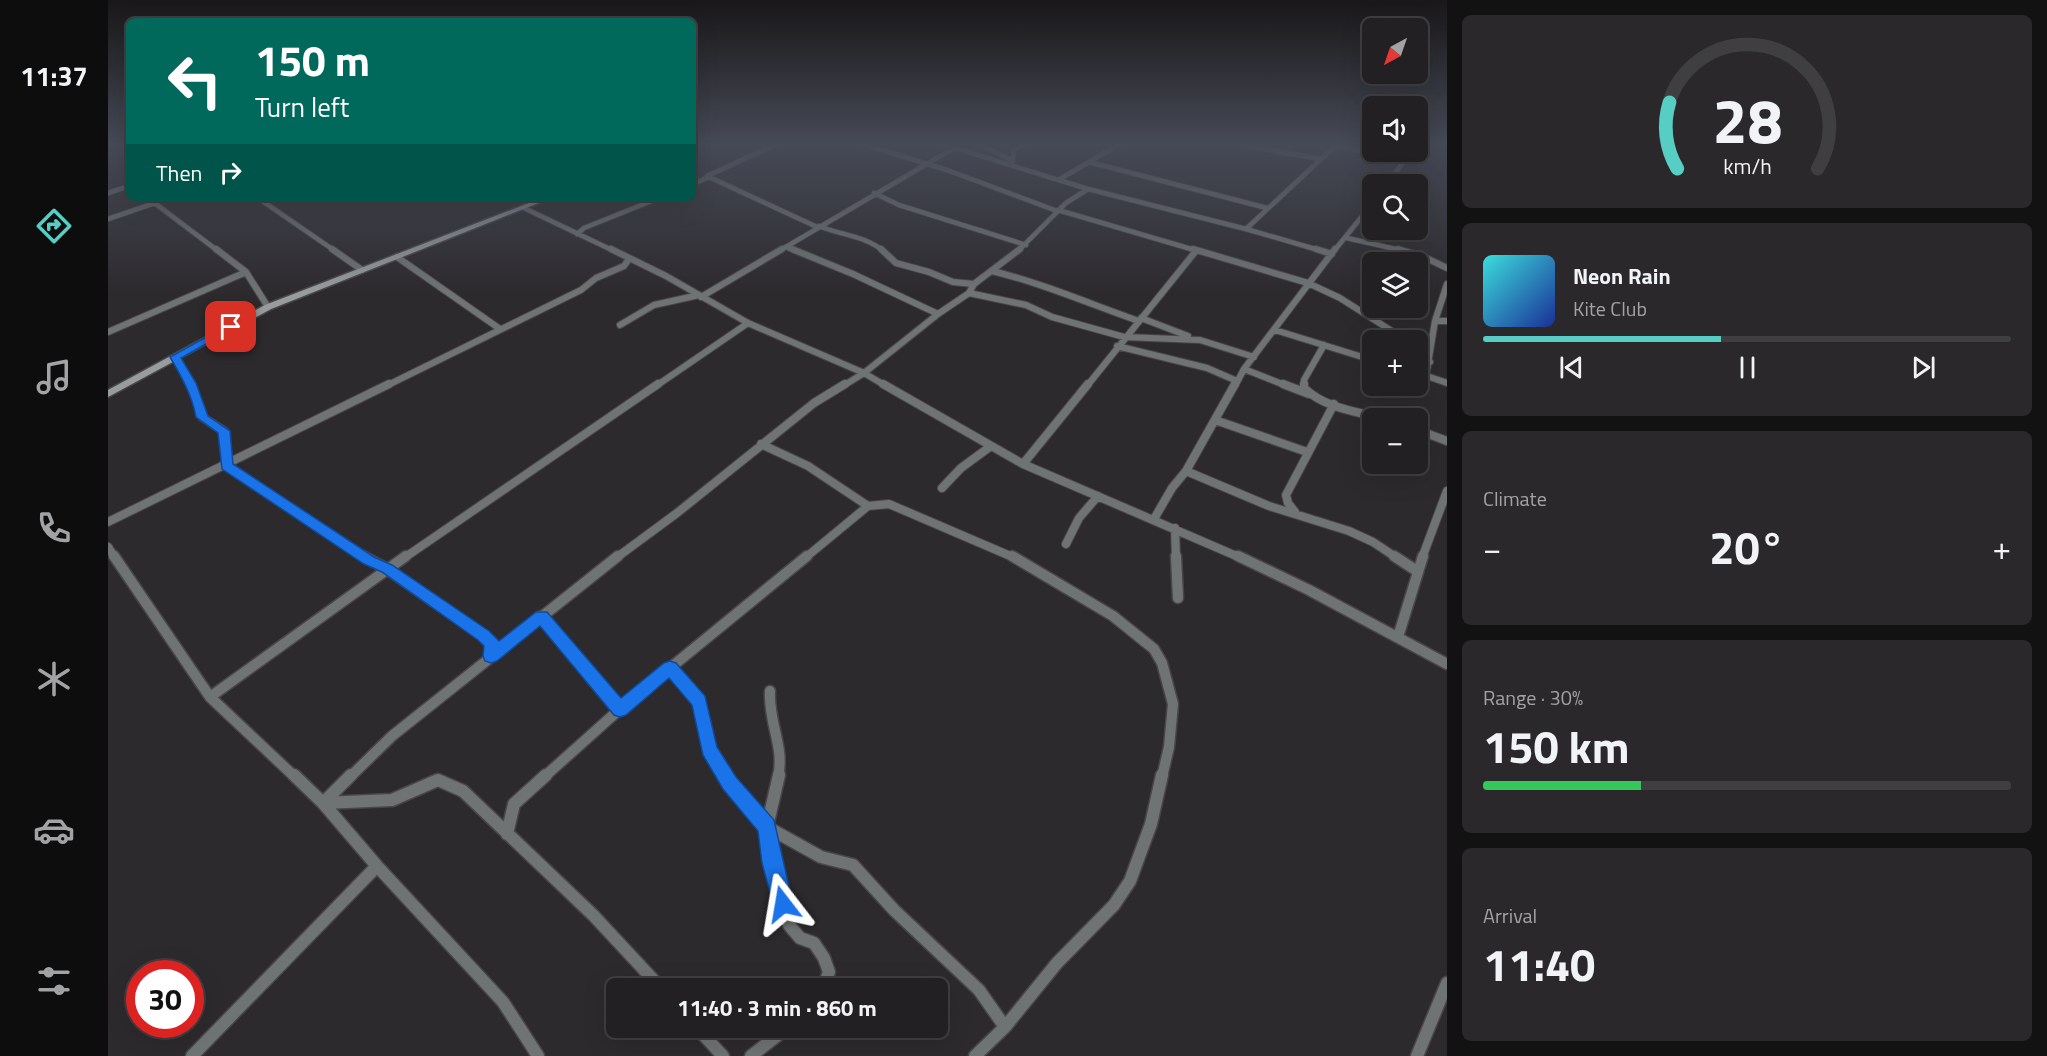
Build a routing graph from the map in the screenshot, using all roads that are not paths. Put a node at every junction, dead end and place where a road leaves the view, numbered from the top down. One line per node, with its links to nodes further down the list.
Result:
1 (747, 194): 19 (street)
2 (872, 194): 19 (street)
3 (877, 194): 23 (street)
4 (1016, 194): 16 (street)
5 (1080, 194): 16 (street)
6 (1109, 194): 20 (street)
7 (1214, 194): 15 (street)
8 (1282, 194): 15 (street)
9 (152, 201): 13 (street)
10 (262, 201): 30 (street)
11 (541, 201): 14 (street)
12 (651, 201): 21 (street)
13 (155, 203): 18 (street); 32 (street)
14 (524, 208): 21 (street); 27 (street)
15 (1267, 208): 20 (street)
16 (1058, 210): 23 (street); 25 (street)
17 (1362, 218): 22 (street)
18 (108, 219)
19 (818, 227): 24 (street); 34 (street)
20 (1246, 229): 26 (street)
21 (577, 234): 28 (street)
22 (1347, 238): 26 (street); 29 (street)
23 (1026, 245): 31 (street)
24 (788, 248): 37 (street); 39 (street)
25 (1195, 252): 33 (street); 40 (street)
26 (1332, 254): 33 (street)
27 (397, 257): 30 (street); 45 (street)
28 (629, 259): 37 (street); 45 (street)
29 (1447, 268)
30 (362, 270): 38 (street)
31 (992, 272): 34 (street); 40 (street)
32 (246, 273): 38 (street); 48 (street)
33 (1308, 283): 46 (street); 47 (street)
34 (974, 284): 36 (street)
35 (1447, 284): 41 (street)
36 (969, 293): 39 (street); 49 (street)
37 (700, 296): 43 (street); 44 (street)
38 (268, 308): 53 (street)
39 (938, 314): 59 (street)
40 (1140, 320): 49 (street); 50 (street)
41 (1435, 321): 42 (street); 56 (street)
42 (1447, 321)
43 (748, 323): 59 (street); 86 (street)
44 (620, 325)
45 (500, 329): 74 (street)
46 (1275, 330): 51 (street); 54 (street)
47 (1390, 330)
48 (108, 332)
49 (1124, 338): 50 (street); 52 (street)
50 (1200, 340): 54 (street)
51 (1324, 345): 55 (street); 64 (street)
52 (1117, 346): 61 (street); 73 (street)
53 (176, 357): 63 (street); 74 (street)
54 (1254, 357): 57 (street)
55 (1362, 357)
56 (1430, 362): 58 (street)
57 (1244, 369): 61 (street); 64 (street)
58 (1428, 369)
59 (864, 373): 70 (street); 71 (street)
60 (1428, 377): 62 (street)
61 (1237, 381): 67 (street)
62 (1447, 383)
63 (110, 391)
64 (1310, 394): 65 (street)
65 (1334, 404): 66 (street); 72 (street)
66 (1362, 412)
67 (1215, 420): 72 (street); 75 (street)
68 (1428, 434): 69 (street)
69 (1447, 441)
70 (761, 444): 79 (street); 89 (street)
71 (991, 446): 73 (street); 76 (street)
72 (1307, 452): 80 (street)
73 (1023, 464): 78 (street)
74 (227, 466): 82 (street); 86 (street)
75 (1186, 471): 80 (street); 81 (street)
76 (942, 488)
77 (1447, 491): 87 (street)
78 (1098, 496): 81 (street); 84 (street)
79 (868, 506): 93 (street); 104 (street)
80 (1296, 512): 87 (street)
81 (1154, 519): 83 (street)
82 (108, 522)
83 (1175, 528): 88 (street); 90 (street)
84 (1066, 544)
85 (108, 548): 95 (street)
86 (387, 569): 91 (street); 95 (street)
87 (1417, 571): 90 (street)
88 (1178, 598)
89 (541, 616): 91 (street); 96 (street)
90 (1398, 637): 92 (street)
91 (491, 656): 97 (street)
92 (1447, 664)
93 (670, 668): 96 (street); 98 (street)
94 (770, 690): 98 (street)
95 (210, 697): 97 (street)
96 (620, 709): 99 (street)
97 (323, 803): 99 (street); 100 (street)
98 (767, 827): 102 (street); 104 (street)
99 (507, 834): 101 (street)
100 (377, 867): 107 (street); 108 (street)
101 (652, 978)
102 (827, 978)
103 (1447, 983): 112 (street)
104 (1005, 1027): 111 (street)
105 (706, 1038): 109 (street)
106 (774, 1038): 110 (street)
107 (192, 1056)
108 (538, 1056)
109 (723, 1056)
110 (751, 1056)
111 (975, 1056)
112 (1417, 1056)

